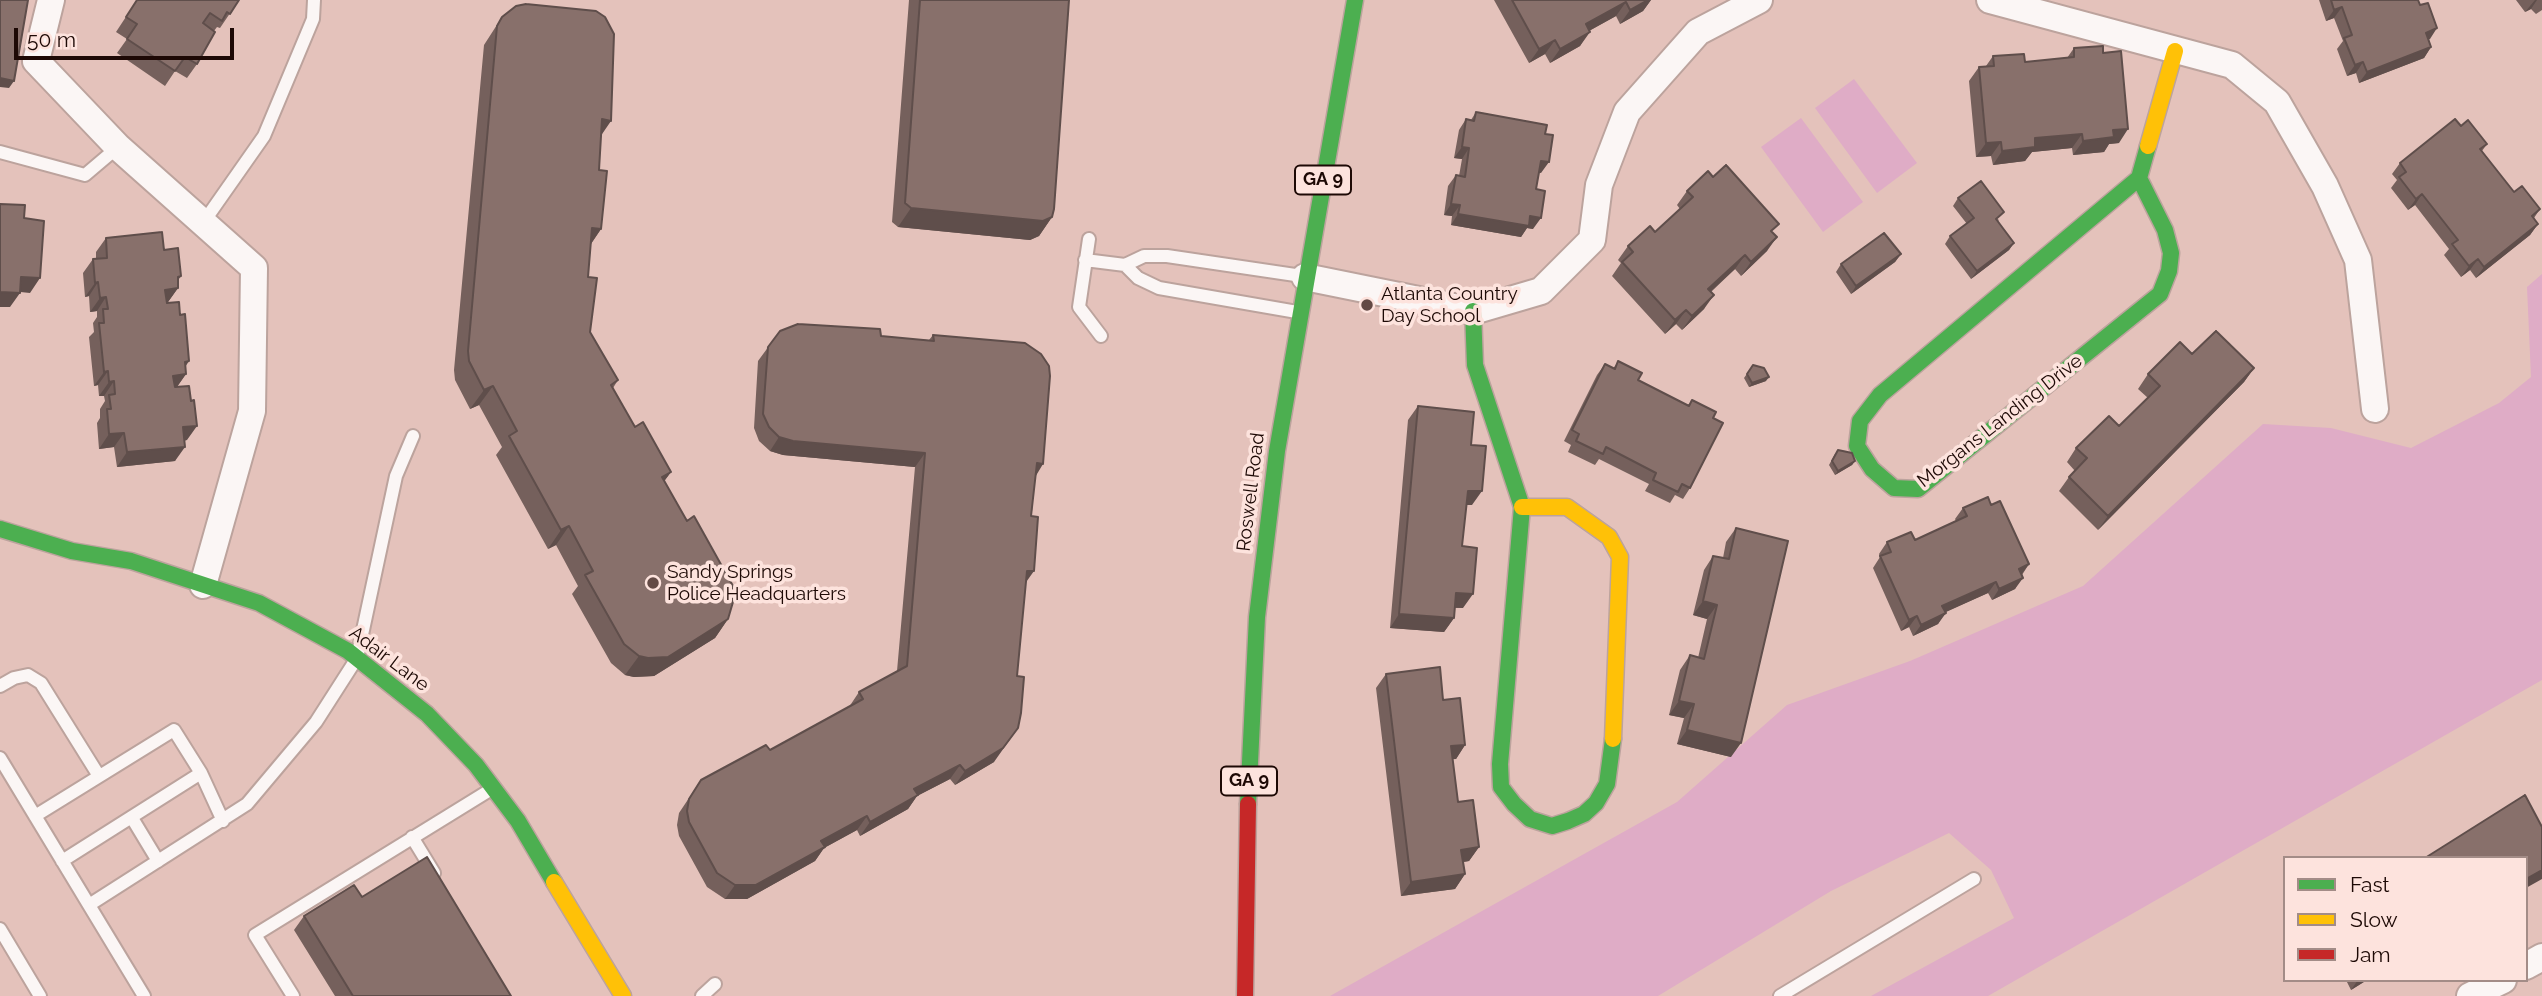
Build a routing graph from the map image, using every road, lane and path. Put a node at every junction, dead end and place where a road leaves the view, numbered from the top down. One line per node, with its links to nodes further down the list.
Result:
1 (51, 0): 8 (street)
2 (314, 0): 11 (lane)
3 (1355, 0): 15 (street, Roswell Road / GA 9)
4 (1759, 0): 16 (street)
5 (1990, 0): 6 (street)
6 (2058, 9): 7 (street)
7 (2175, 51): 10 (street); 19 (street)
8 (118, 147): 9 (lane); 11 (street)
9 (0, 152)
10 (2139, 178): 10 (street, Morgans Landing Drive)
11 (203, 223): 23 (street)
12 (1089, 239): 13 (lane)
13 (1085, 260): 14 (lane); 18 (lane)
14 (1125, 265): 15 (lane); 17 (lane)
15 (1306, 276): 16 (street); 17 (street, Roswell Road / GA 9)
16 (1473, 310): 21 (street)
17 (1300, 313): 47 (street, Roswell Road / GA 9)
18 (1101, 336)
19 (2375, 409)
20 (413, 436): 24 (lane)
21 (1522, 506): 21 (street)
22 (0, 529): 23 (street, Adair Lane)
23 (203, 585): 24 (street, Adair Lane)
24 (357, 658): 29 (street, Adair Lane); 32 (lane)
25 (0, 686): 28 (lane)
26 (0, 758): 30 (lane)
27 (201, 773): 28 (lane); 31 (lane); 32 (lane)
28 (99, 776): 30 (lane)
29 (493, 788): 33 (lane); 45 (street, Adair Lane)
30 (35, 816): 35 (lane)
31 (132, 818): 34 (lane); 35 (lane)
32 (223, 821): 34 (lane)
33 (412, 837): 37 (lane); 44 (lane)
34 (158, 861): 38 (lane)
35 (62, 862): 38 (lane)
36 (1974, 879): 48 (lane)
37 (440, 883)
38 (89, 905): 43 (lane)
39 (0, 929): 42 (lane)
40 (2499, 982): 49 (street)
41 (715, 984): 46 (lane)
42 (40, 996)
43 (144, 996)
44 (293, 996)
45 (623, 996)
46 (702, 996)
47 (1245, 996)
48 (1780, 996)
49 (2470, 996)

